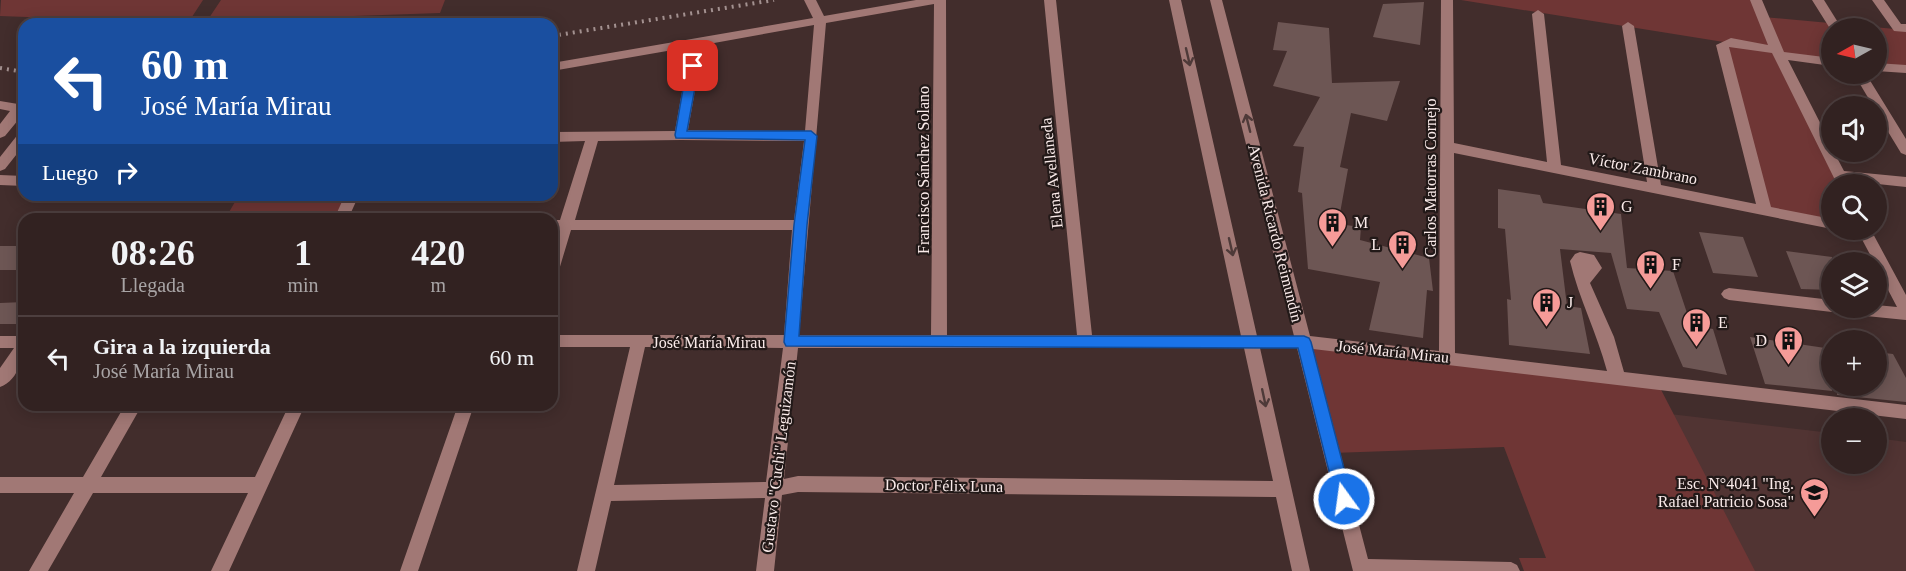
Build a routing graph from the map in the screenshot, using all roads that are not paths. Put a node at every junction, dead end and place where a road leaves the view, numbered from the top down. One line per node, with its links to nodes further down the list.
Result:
1 (810, 0): 12 (street)
2 (939, 0): 12 (street); 54 (street, Francisco Sánchez Solano)
3 (1050, 0): 59 (street, Elena Avellaneda)
4 (1175, 0): 55 (street, one-way to 55)
5 (1216, 0): 60 (street, Avenida Ricardo Reimundín, one-way to 5)
6 (1447, 0): 31 (street, Carlos Matorras Cornejo)
7 (1756, 0): 16 (street)
8 (1818, 0): 11 (street)
9 (1878, 0): 14 (street)
10 (1538, 14): 34 (street)
11 (1829, 18)
12 (820, 21): 15 (street); 27 (street, Gustavo "Cuchi" Leguizamón)
13 (1628, 26): 40 (street)
14 (1902, 28)
15 (697, 44): 18 (street); 26 (street)
16 (1778, 53): 17 (street); 35 (street); 41 (street)
17 (1821, 60)
18 (558, 67)
19 (1887, 68): 20 (street)
20 (1906, 69)
21 (1866, 84): 32 (street)
22 (0, 105): 23 (street)
23 (18, 108)
24 (18, 113): 25 (street)
25 (0, 133)
26 (681, 135): 27 (street); 29 (street)
27 (811, 136): 44 (street, Gustavo "Cuchi" Leguizamón)
28 (558, 137): 29 (street)
29 (593, 137): 43 (street)
30 (18, 144): 33 (street)
31 (1448, 147): 34 (street, Víctor Zambrano); 62 (street, Carlos Matorras Cornejo)
32 (1906, 150)
33 (0, 166)
34 (1555, 169): 40 (street, Víctor Zambrano)
35 (1839, 174)
36 (0, 180): 37 (street)
37 (18, 181)
38 (1887, 181): 39 (street)
39 (1906, 182)
40 (1655, 189): 41 (street, Víctor Zambrano)
41 (1765, 210): 42 (street, Víctor Zambrano)
42 (1821, 222)
43 (559, 225): 44 (street)
44 (800, 225): 58 (street, Gustavo "Cuchi" Leguizamón)
45 (1868, 240): 49 (street)
46 (1582, 282): 63 (street)
47 (1729, 294): 48 (street)
48 (1821, 305)
49 (1906, 309)
50 (1887, 312): 51 (street)
51 (1906, 314)
52 (558, 341): 53 (street, José María Mirau)
53 (639, 341): 58 (street, José María Mirau); 74 (street)
54 (939, 341): 58 (street, José María Mirau); 59 (street, José María Mirau)
55 (1251, 341): 59 (street, José María Mirau); 60 (street, José María Mirau); 73 (street, one-way to 73)
56 (0, 342): 57 (street)
57 (18, 342)
58 (791, 342): 72 (street, Gustavo "Cuchi" Leguizamón)
59 (1085, 342)
60 (1304, 342): 62 (street, José María Mirau); 75 (street, Avenida Ricardo Reimundín)
61 (18, 355): 64 (street)
62 (1447, 357): 63 (street, José María Mirau)
63 (1617, 377): 68 (street, José María Mirau)
64 (0, 380)
65 (131, 411): 69 (street)
66 (294, 411): 71 (street)
67 (464, 411): 78 (street)
68 (1906, 412)
69 (88, 484): 70 (street); 71 (street); 76 (street)
70 (0, 485)
71 (260, 486): 77 (street)
72 (775, 488): 73 (street, Doctor Félix Luna); 74 (street, Doctor Félix Luna); 80 (street, Gustavo "Cuchi" Leguizamón)
73 (1283, 489): 81 (street)
74 (604, 493): 79 (street)
75 (1361, 569): 82 (street)
76 (38, 571)
77 (220, 571)
78 (409, 571)
79 (586, 571)
80 (765, 571)
81 (1301, 571)
82 (1511, 571)

